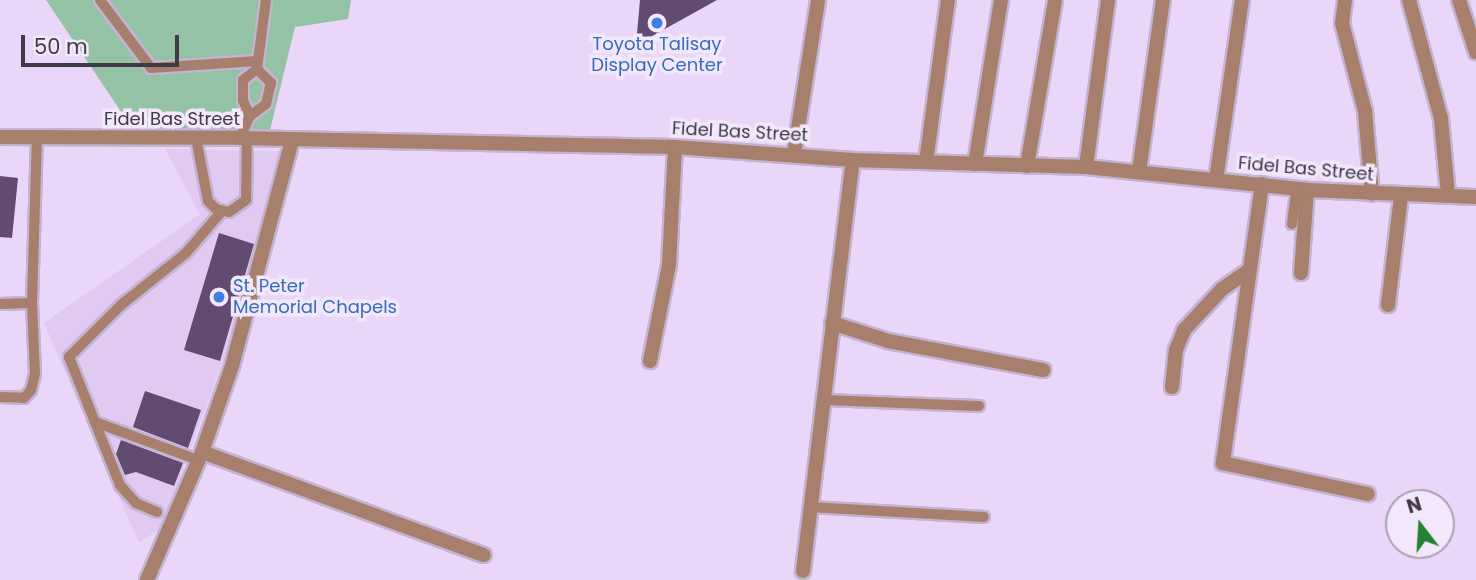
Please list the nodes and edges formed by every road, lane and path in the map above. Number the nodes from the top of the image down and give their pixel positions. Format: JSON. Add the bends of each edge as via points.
{"nodes":[{"id":1,"x":100,"y":0,"type":"edge"},
{"id":2,"x":266,"y":0,"type":"edge"},
{"id":3,"x":818,"y":0,"type":"edge"},
{"id":4,"x":948,"y":0,"type":"edge"},
{"id":5,"x":1001,"y":0,"type":"edge"},
{"id":6,"x":1055,"y":0,"type":"edge"},
{"id":7,"x":1108,"y":0,"type":"edge"},
{"id":8,"x":1163,"y":0,"type":"edge"},
{"id":9,"x":1242,"y":0,"type":"edge"},
{"id":10,"x":1345,"y":0,"type":"edge"},
{"id":11,"x":1409,"y":0,"type":"edge"},
{"id":12,"x":1460,"y":0,"type":"edge"},
{"id":13,"x":1476,"y":52,"type":"edge"},
{"id":14,"x":257,"y":65,"type":"junction"},
{"id":15,"x":250,"y":116,"type":"junction"},
{"id":16,"x":0,"y":137,"type":"edge"},
{"id":17,"x":37,"y":138,"type":"junction"},
{"id":18,"x":196,"y":138,"type":"junction"},
{"id":19,"x":244,"y":138,"type":"junction"},
{"id":20,"x":292,"y":140,"type":"junction"},
{"id":21,"x":675,"y":147,"type":"junction"},
{"id":22,"x":794,"y":154,"type":"junction"},
{"id":23,"x":853,"y":160,"type":"junction"},
{"id":24,"x":926,"y":162,"type":"junction"},
{"id":25,"x":975,"y":164,"type":"junction"},
{"id":26,"x":1027,"y":166,"type":"junction"},
{"id":27,"x":1086,"y":167,"type":"junction"},
{"id":28,"x":1139,"y":172,"type":"junction"},
{"id":29,"x":1216,"y":180,"type":"junction"},
{"id":30,"x":1262,"y":184,"type":"junction"},
{"id":31,"x":1301,"y":189,"type":"junction"},
{"id":32,"x":1372,"y":194,"type":"junction"},
{"id":33,"x":1448,"y":195,"type":"junction"},
{"id":34,"x":1401,"y":196,"type":"junction"},
{"id":35,"x":1476,"y":197,"type":"edge"},
{"id":36,"x":222,"y":211,"type":"junction"},
{"id":37,"x":1292,"y":224,"type":"dead end"},
{"id":38,"x":1248,"y":271,"type":"junction"},
{"id":39,"x":1301,"y":273,"type":"dead end"},
{"id":40,"x":32,"y":303,"type":"junction"},
{"id":41,"x":0,"y":304,"type":"edge"},
{"id":42,"x":1388,"y":304,"type":"dead end"},
{"id":43,"x":832,"y":323,"type":"junction"},
{"id":44,"x":650,"y":361,"type":"dead end"},
{"id":45,"x":1043,"y":370,"type":"dead end"},
{"id":46,"x":1172,"y":387,"type":"dead end"},
{"id":47,"x":0,"y":397,"type":"edge"},
{"id":48,"x":824,"y":400,"type":"junction"},
{"id":49,"x":979,"y":406,"type":"dead end"},
{"id":50,"x":94,"y":422,"type":"junction"},
{"id":51,"x":200,"y":456,"type":"junction"},
{"id":52,"x":1368,"y":494,"type":"dead end"},
{"id":53,"x":811,"y":507,"type":"junction"},
{"id":54,"x":157,"y":512,"type":"dead end"},
{"id":55,"x":984,"y":517,"type":"dead end"},
{"id":56,"x":484,"y":555,"type":"dead end"},
{"id":57,"x":803,"y":571,"type":"dead end"},
{"id":58,"x":147,"y":580,"type":"edge"}],
"edges":[{"from":1,"to":14,"type":"lane","via":[[151,68]]},
{"from":2,"to":14,"type":"lane"},
{"from":3,"to":22,"type":"street"},
{"from":4,"to":24,"type":"street"},
{"from":5,"to":25,"type":"street"},
{"from":6,"to":26,"type":"street"},
{"from":7,"to":27,"type":"street"},
{"from":8,"to":28,"type":"street"},
{"from":9,"to":29,"type":"street"},
{"from":10,"to":32,"type":"street","via":[[1342,23],[1365,111]]},
{"from":11,"to":33,"type":"street","via":[[1441,119]]},
{"from":12,"to":13,"type":"street"},
{"from":14,"to":15,"type":"lane","via":[[243,80],[243,100]]},
{"from":14,"to":15,"type":"lane","via":[[271,83],[266,104]]},
{"from":15,"to":19,"type":"lane"},
{"from":16,"to":17,"type":"street","name":"Fidel Bas Street"},
{"from":17,"to":18,"type":"street","name":"Fidel Bas Street"},
{"from":17,"to":40,"type":"lane"},
{"from":18,"to":19,"type":"street","name":"Fidel Bas Street"},
{"from":18,"to":36,"type":"lane","via":[[206,196]]},
{"from":19,"to":20,"type":"street","name":"Fidel Bas Street"},
{"from":19,"to":36,"type":"lane","via":[[246,200],[236,210]]},
{"from":20,"to":21,"type":"street","name":"Fidel Bas Street"},
{"from":20,"to":51,"type":"street","via":[[232,366]]},
{"from":21,"to":22,"type":"street","name":"Fidel Bas Street"},
{"from":21,"to":44,"type":"street","via":[[669,265]]},
{"from":22,"to":23,"type":"street","name":"Fidel Bas Street"},
{"from":23,"to":24,"type":"street","name":"Fidel Bas Street"},
{"from":23,"to":43,"type":"street"},
{"from":24,"to":25,"type":"street","name":"Fidel Bas Street"},
{"from":25,"to":26,"type":"street","name":"Fidel Bas Street"},
{"from":26,"to":27,"type":"street","name":"Fidel Bas Street"},
{"from":27,"to":28,"type":"street","name":"Fidel Bas Street"},
{"from":28,"to":29,"type":"street","name":"Fidel Bas Street"},
{"from":29,"to":30,"type":"street","name":"Fidel Bas Street"},
{"from":30,"to":31,"type":"street","name":"Fidel Bas Street"},
{"from":30,"to":38,"type":"street"},
{"from":31,"to":32,"type":"street","name":"Fidel Bas Street"},
{"from":31,"to":37,"type":"lane"},
{"from":31,"to":39,"type":"street"},
{"from":32,"to":34,"type":"street","name":"Fidel Bas Street"},
{"from":33,"to":34,"type":"street","name":"Fidel Bas Street"},
{"from":33,"to":35,"type":"street","name":"Fidel Bas Street"},
{"from":34,"to":42,"type":"street"},
{"from":36,"to":50,"type":"lane","via":[[186,253],[121,305],[69,357]]},
{"from":38,"to":46,"type":"street","via":[[1222,289],[1184,330],[1176,349]]},
{"from":38,"to":52,"type":"street","via":[[1223,463]]},
{"from":40,"to":41,"type":"lane"},
{"from":40,"to":47,"type":"lane","via":[[35,374],[31,390],[24,398]]},
{"from":43,"to":45,"type":"street","via":[[888,341]]},
{"from":43,"to":48,"type":"street"},
{"from":48,"to":49,"type":"lane"},
{"from":48,"to":53,"type":"street"},
{"from":50,"to":51,"type":"lane"},
{"from":50,"to":54,"type":"lane","via":[[120,485],[136,503]]},
{"from":51,"to":56,"type":"street"},
{"from":51,"to":58,"type":"street"},
{"from":53,"to":55,"type":"lane"},
{"from":53,"to":57,"type":"street"}]}
